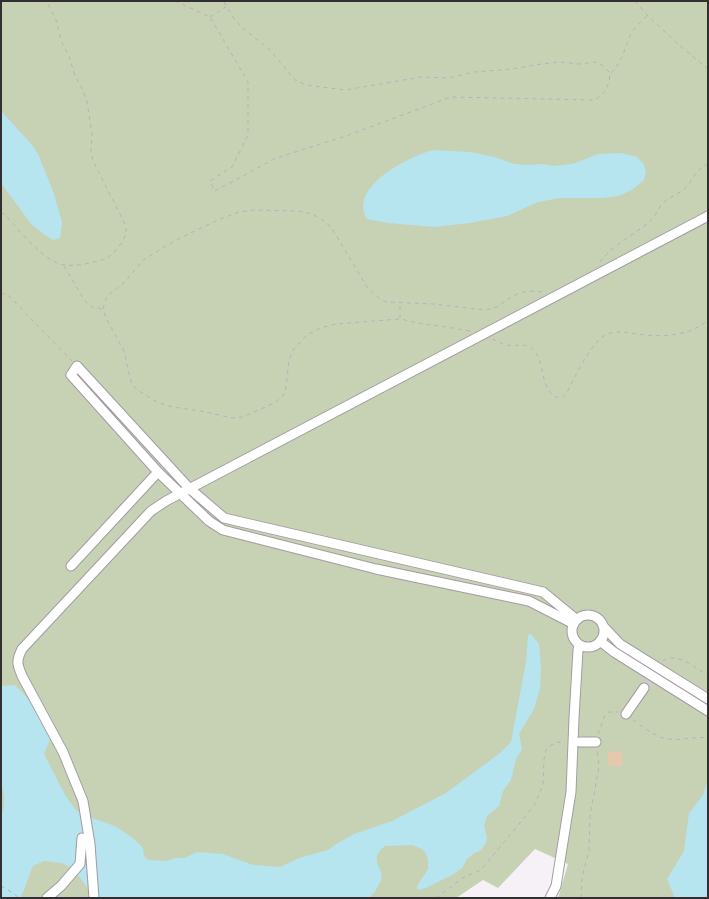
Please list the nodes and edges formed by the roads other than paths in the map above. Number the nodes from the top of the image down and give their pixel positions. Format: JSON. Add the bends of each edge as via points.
{"nodes":[{"id":1,"x":708,"y":216,"type":"edge"},
{"id":2,"x":158,"y":472,"type":"junction"},
{"id":3,"x":189,"y":488,"type":"junction"},
{"id":4,"x":180,"y":493,"type":"junction"},
{"id":5,"x":71,"y":566,"type":"dead end"},
{"id":6,"x":576,"y":622,"type":"junction"},
{"id":7,"x":603,"y":626,"type":"junction"},
{"id":8,"x":600,"y":641,"type":"junction"},
{"id":9,"x":579,"y":645,"type":"junction"},
{"id":10,"x":644,"y":688,"type":"tunnel mouth"},
{"id":11,"x":708,"y":699,"type":"edge"},
{"id":12,"x":708,"y":710,"type":"edge"},
{"id":13,"x":626,"y":714,"type":"road end"},
{"id":14,"x":580,"y":742,"type":"dead end"},
{"id":15,"x":596,"y":742,"type":"road end"},
{"id":16,"x":82,"y":838,"type":"dead end"},
{"id":17,"x":47,"y":898,"type":"edge"},
{"id":18,"x":94,"y":898,"type":"edge"},
{"id":19,"x":550,"y":898,"type":"edge"}],
"edges":[{"from":1,"to":3,"type":"street"},
{"from":2,"to":3,"type":"street","via":[[71,374],[77,366]]},
{"from":2,"to":4,"type":"street"},
{"from":2,"to":5,"type":"street"},
{"from":3,"to":4,"type":"street"},
{"from":3,"to":6,"type":"street","via":[[224,518],[542,592]]},
{"from":4,"to":6,"type":"street","via":[[223,530],[376,569],[529,601]]},
{"from":4,"to":18,"type":"street","via":[[151,511],[18,656],[17,664],[22,676],[63,752],[83,801]]},
{"from":6,"to":7,"type":"street","via":[[582,617],[592,616]]},
{"from":6,"to":9,"type":"street","via":[[572,633]]},
{"from":7,"to":8,"type":"street"},
{"from":7,"to":11,"type":"street","via":[[620,644]]},
{"from":8,"to":9,"type":"street","via":[[593,646]]},
{"from":8,"to":12,"type":"street"},
{"from":9,"to":19,"type":"street","via":[[571,792],[556,886]]},
{"from":10,"to":13,"type":"street"},
{"from":14,"to":15,"type":"street"},
{"from":16,"to":17,"type":"street","via":[[80,864]]}]}
